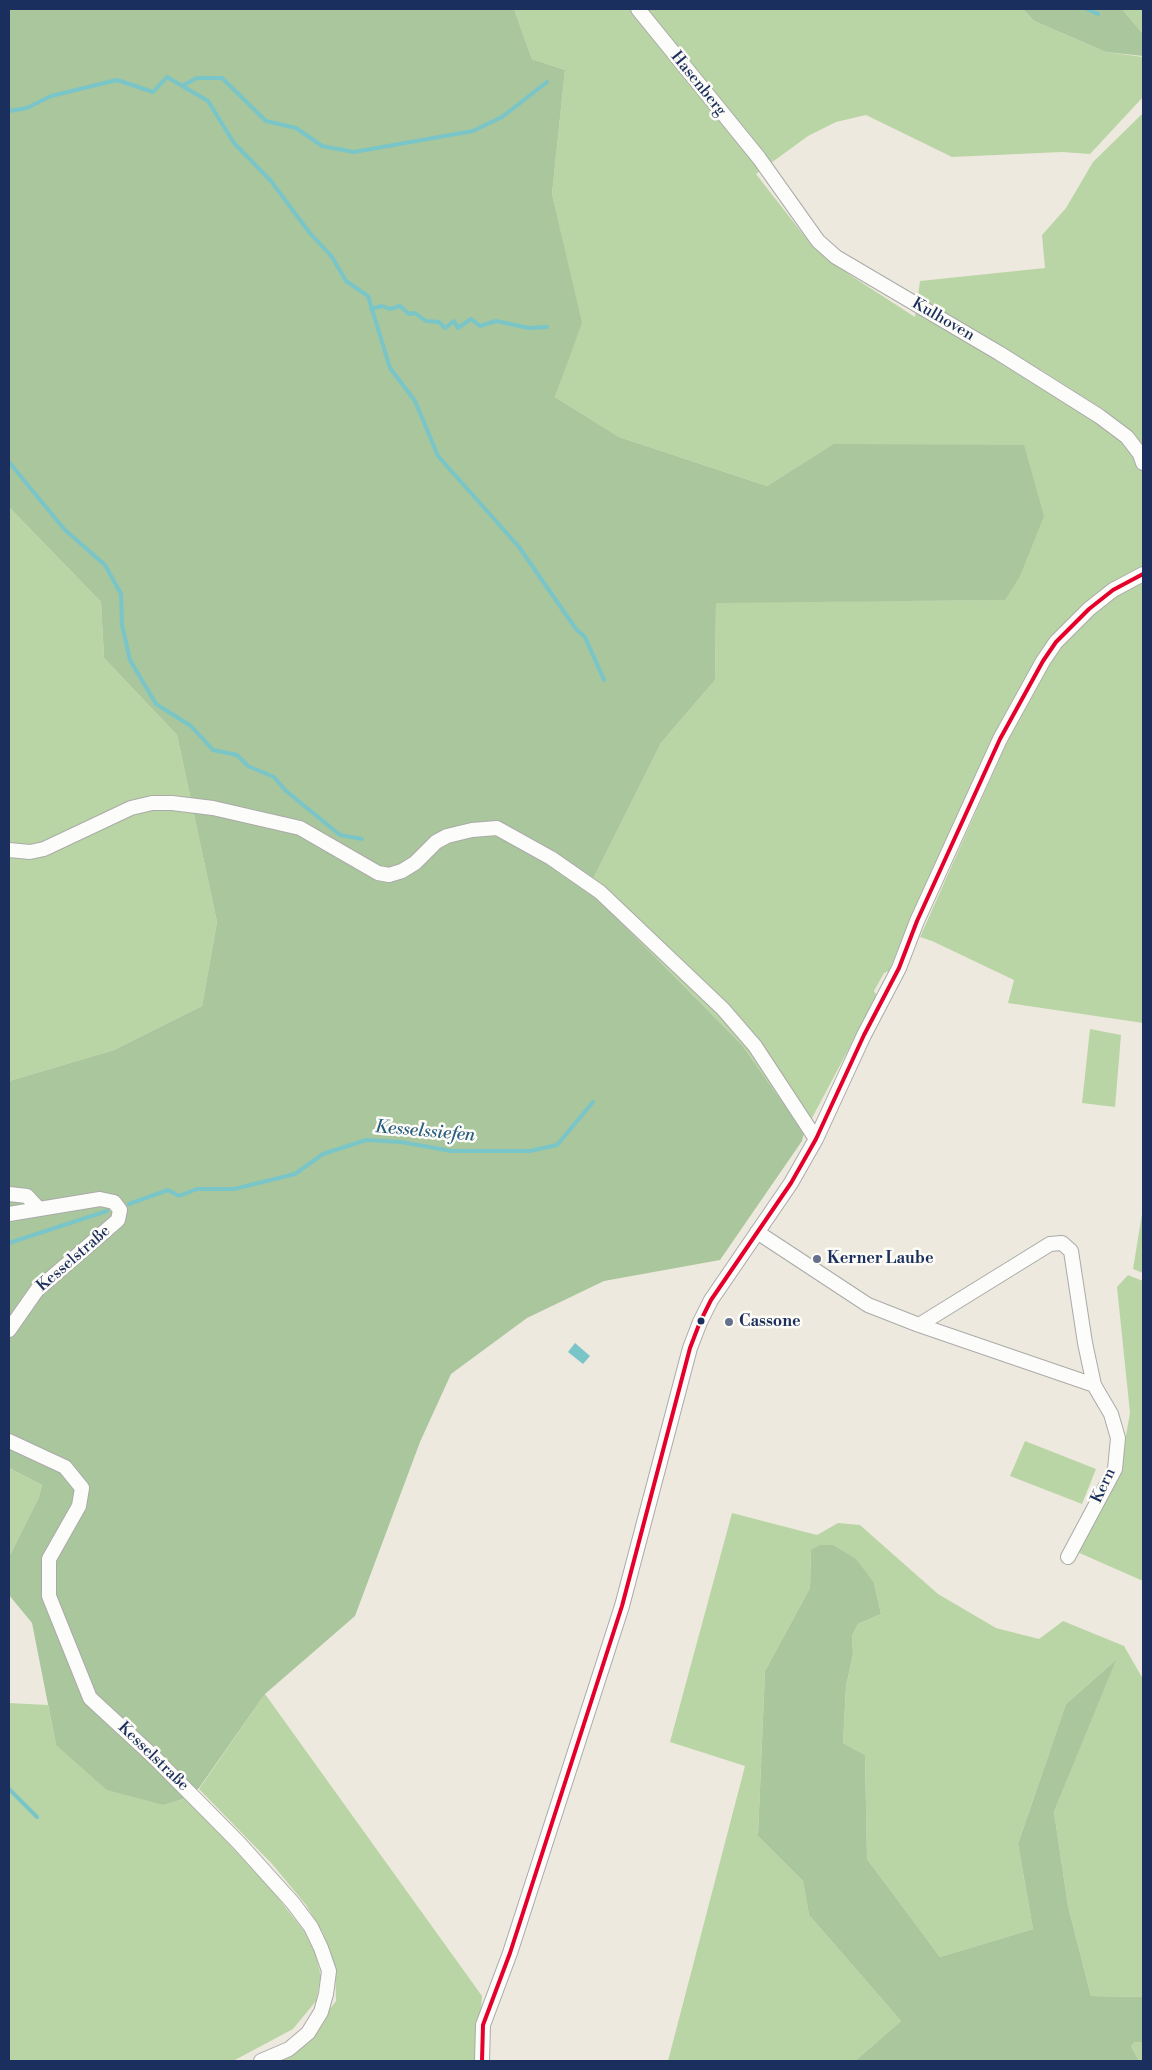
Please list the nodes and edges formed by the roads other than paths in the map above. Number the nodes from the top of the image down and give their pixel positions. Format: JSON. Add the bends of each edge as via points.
{"nodes":[{"id":1,"x":638,"y":9,"type":"edge"},
{"id":2,"x":759,"y":158,"type":"joint"},
{"id":3,"x":1143,"y":463,"type":"edge"},
{"id":4,"x":1143,"y":574,"type":"edge"},
{"id":5,"x":9,"y":850,"type":"edge"},
{"id":6,"x":816,"y":1139,"type":"junction"},
{"id":7,"x":9,"y":1194,"type":"edge"},
{"id":8,"x":39,"y":1209,"type":"junction"},
{"id":9,"x":9,"y":1214,"type":"edge"},
{"id":10,"x":757,"y":1232,"type":"junction"},
{"id":11,"x":919,"y":1326,"type":"junction"},
{"id":12,"x":9,"y":1330,"type":"edge"},
{"id":13,"x":1094,"y":1385,"type":"junction"},
{"id":14,"x":9,"y":1441,"type":"edge"},
{"id":15,"x":1068,"y":1557,"type":"dead end"},
{"id":16,"x":261,"y":2061,"type":"edge"},
{"id":17,"x":482,"y":2061,"type":"edge"}],
"edges":[{"from":1,"to":2,"type":"street","name":"Hasenberg"},
{"from":2,"to":3,"type":"street","name":"Kulhoven","via":[[818,241],[836,257],[1099,416],[1127,437]]},
{"from":4,"to":6,"type":"street","via":[[1113,590],[1056,642],[1022,696],[899,968],[864,1034]]},
{"from":5,"to":6,"type":"street","via":[[30,852],[44,849],[131,808],[172,803],[213,808],[300,828],[378,873],[389,875],[402,872],[447,836],[497,828],[551,858],[600,892],[723,1009],[755,1046]]},
{"from":6,"to":10,"type":"street"},
{"from":7,"to":8,"type":"street","via":[[27,1196]]},
{"from":8,"to":9,"type":"street","name":"Kesselstraße"},
{"from":8,"to":12,"type":"street","name":"Kesselstraße","via":[[100,1199],[114,1202],[120,1215],[109,1229],[36,1290]]},
{"from":10,"to":11,"type":"street","via":[[868,1305]]},
{"from":10,"to":17,"type":"street","via":[[711,1300],[690,1348],[622,1606],[484,2026]]},
{"from":11,"to":13,"type":"street"},
{"from":11,"to":13,"type":"street","name":"Kern","via":[[1050,1244],[1062,1243],[1071,1251]]},
{"from":13,"to":15,"type":"street","name":"Kern","via":[[1111,1414],[1118,1438],[1115,1469]]},
{"from":14,"to":16,"type":"street","name":"Kesselstraße","via":[[66,1467],[82,1488],[79,1506],[49,1559],[49,1596],[90,1698],[154,1757],[251,1856],[293,1903],[311,1927],[321,1948],[329,1971],[321,2012],[308,2033],[296,2044]]}]}
